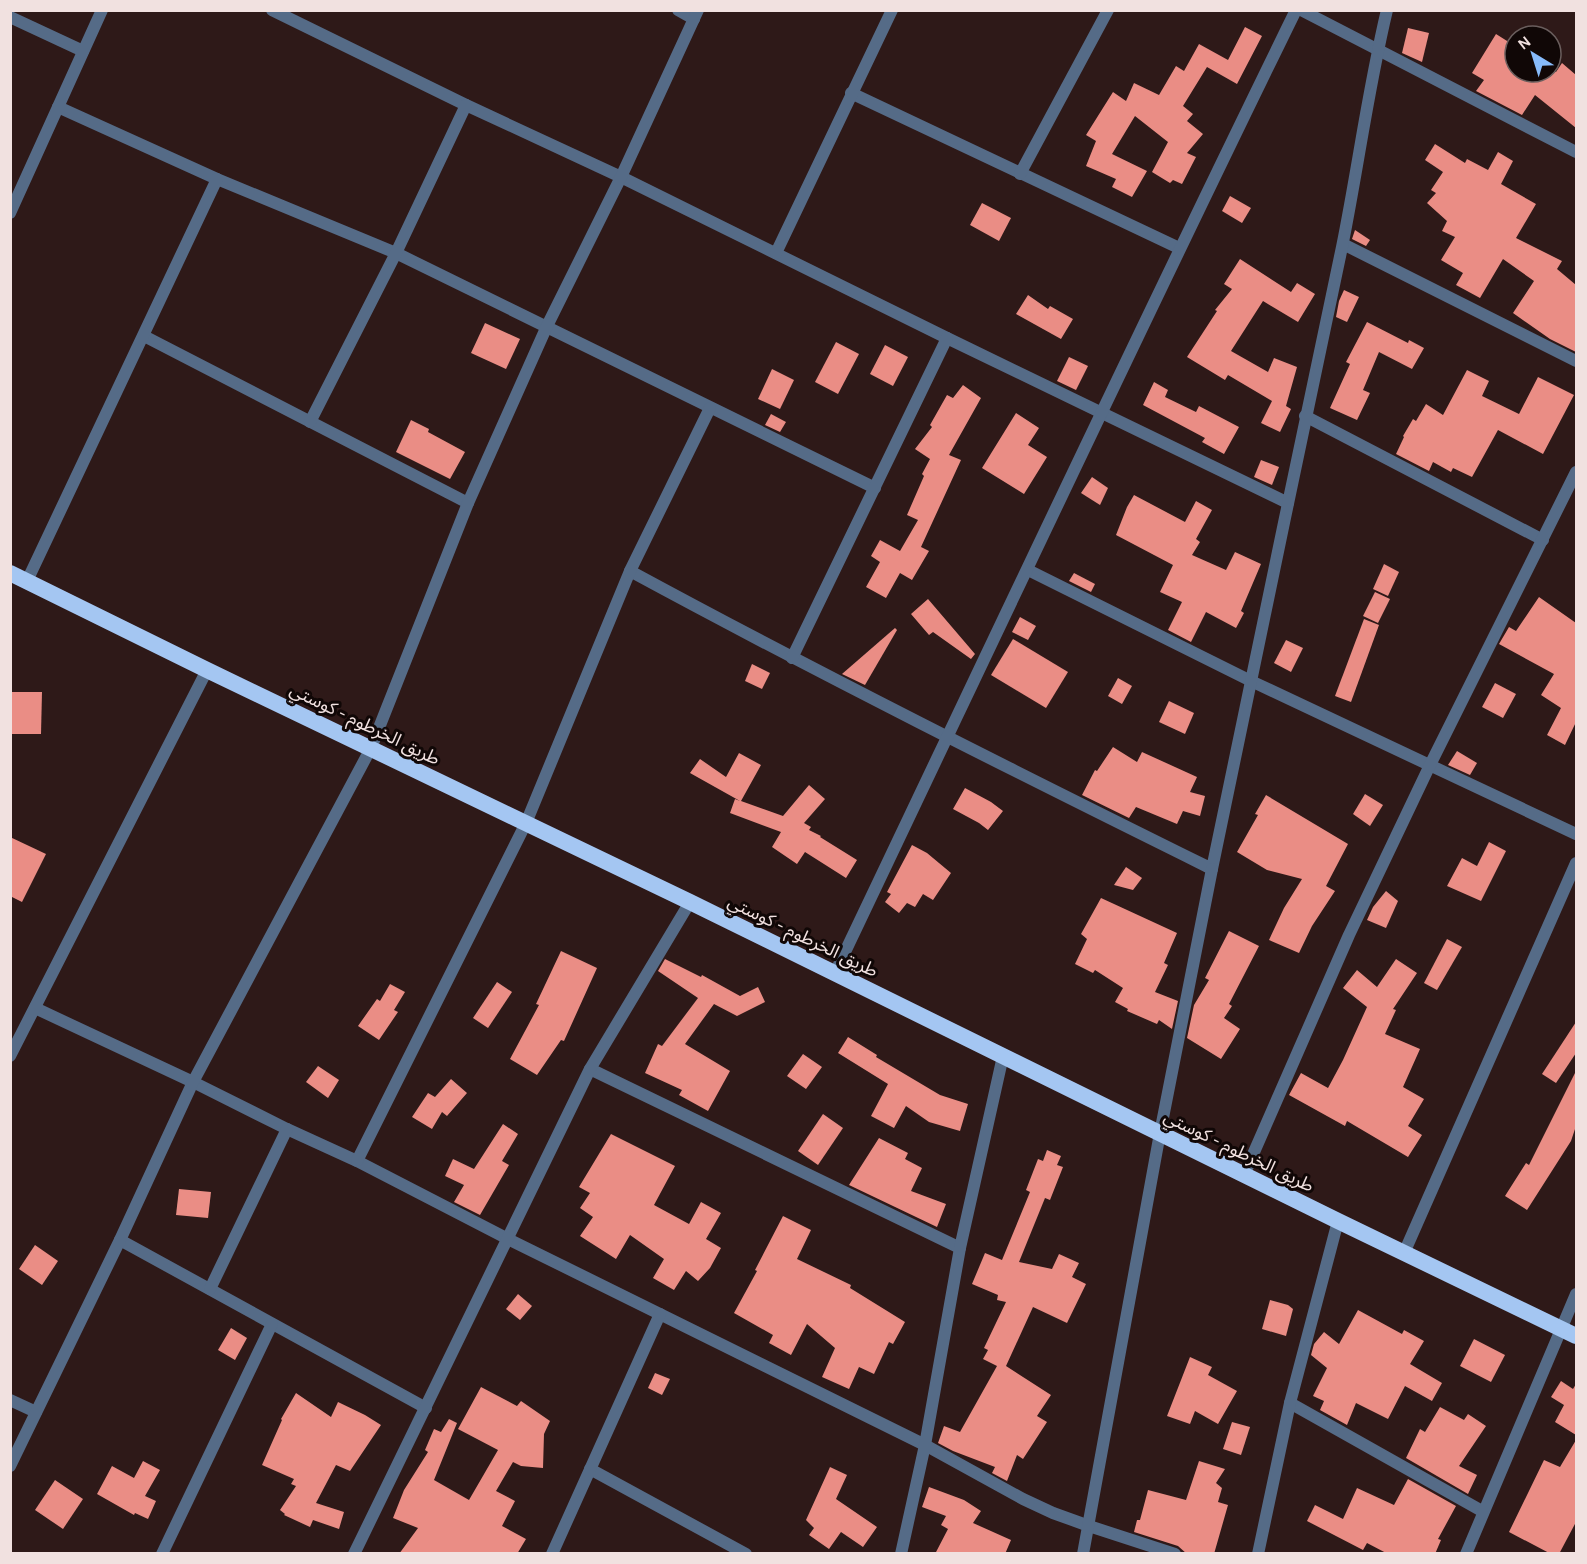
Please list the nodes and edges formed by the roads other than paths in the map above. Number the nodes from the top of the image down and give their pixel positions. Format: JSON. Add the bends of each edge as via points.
{"nodes":[{"id":1,"x":102,"y":10,"type":"edge"},
{"id":2,"x":272,"y":10,"type":"edge"},
{"id":3,"x":678,"y":10,"type":"edge"},
{"id":4,"x":892,"y":10,"type":"edge"},
{"id":5,"x":1108,"y":10,"type":"edge"},
{"id":6,"x":1296,"y":10,"type":"edge"},
{"id":7,"x":1301,"y":10,"type":"edge"},
{"id":8,"x":1387,"y":10,"type":"edge"},
{"id":9,"x":696,"y":15,"type":"edge"},
{"id":10,"x":295,"y":16,"type":"edge"},
{"id":11,"x":10,"y":17,"type":"edge"},
{"id":12,"x":83,"y":51,"type":"junction"},
{"id":13,"x":1377,"y":51,"type":"junction"},
{"id":14,"x":851,"y":93,"type":"junction"},
{"id":15,"x":466,"y":105,"type":"junction"},
{"id":16,"x":58,"y":107,"type":"junction"},
{"id":17,"x":1576,"y":152,"type":"edge"},
{"id":18,"x":1020,"y":174,"type":"junction"},
{"id":19,"x":621,"y":177,"type":"junction"},
{"id":20,"x":217,"y":179,"type":"junction"},
{"id":21,"x":10,"y":213,"type":"edge"},
{"id":22,"x":1342,"y":244,"type":"junction"},
{"id":23,"x":1179,"y":248,"type":"junction"},
{"id":24,"x":396,"y":253,"type":"junction"},
{"id":25,"x":776,"y":253,"type":"junction"},
{"id":26,"x":547,"y":326,"type":"junction"},
{"id":27,"x":144,"y":336,"type":"junction"},
{"id":28,"x":947,"y":338,"type":"junction"},
{"id":29,"x":1576,"y":361,"type":"edge"},
{"id":30,"x":710,"y":408,"type":"junction"},
{"id":31,"x":1103,"y":412,"type":"junction"},
{"id":32,"x":1305,"y":416,"type":"junction"},
{"id":33,"x":310,"y":422,"type":"junction"},
{"id":34,"x":1576,"y":472,"type":"edge"},
{"id":35,"x":875,"y":488,"type":"junction"},
{"id":36,"x":1288,"y":502,"type":"junction"},
{"id":37,"x":468,"y":503,"type":"junction"},
{"id":38,"x":1543,"y":540,"type":"junction"},
{"id":39,"x":1028,"y":570,"type":"junction"},
{"id":40,"x":630,"y":571,"type":"junction"},
{"id":41,"x":10,"y":573,"type":"edge"},
{"id":42,"x":27,"y":581,"type":"junction"},
{"id":43,"x":792,"y":658,"type":"junction"},
{"id":44,"x":207,"y":670,"type":"junction"},
{"id":45,"x":1251,"y":681,"type":"junction"},
{"id":46,"x":947,"y":738,"type":"junction"},
{"id":47,"x":371,"y":748,"type":"junction"},
{"id":48,"x":1430,"y":765,"type":"junction"},
{"id":49,"x":526,"y":823,"type":"junction"},
{"id":50,"x":1576,"y":834,"type":"edge"},
{"id":51,"x":1576,"y":863,"type":"edge"},
{"id":52,"x":1212,"y":869,"type":"junction"},
{"id":53,"x":690,"y":902,"type":"junction"},
{"id":54,"x":835,"y":973,"type":"junction"},
{"id":55,"x":35,"y":1008,"type":"junction"},
{"id":56,"x":10,"y":1056,"type":"edge"},
{"id":57,"x":1003,"y":1056,"type":"junction"},
{"id":58,"x":590,"y":1069,"type":"junction"},
{"id":59,"x":193,"y":1082,"type":"junction"},
{"id":60,"x":287,"y":1130,"type":"junction"},
{"id":61,"x":1160,"y":1133,"type":"junction"},
{"id":62,"x":357,"y":1161,"type":"junction"},
{"id":63,"x":1244,"y":1175,"type":"junction"},
{"id":64,"x":1338,"y":1221,"type":"junction"},
{"id":65,"x":508,"y":1239,"type":"junction"},
{"id":66,"x":120,"y":1240,"type":"junction"},
{"id":67,"x":960,"y":1248,"type":"junction"},
{"id":68,"x":1404,"y":1253,"type":"junction"},
{"id":69,"x":210,"y":1289,"type":"junction"},
{"id":70,"x":1576,"y":1294,"type":"edge"},
{"id":71,"x":660,"y":1314,"type":"junction"},
{"id":72,"x":272,"y":1324,"type":"junction"},
{"id":73,"x":1569,"y":1332,"type":"edge"},
{"id":74,"x":10,"y":1400,"type":"edge"},
{"id":75,"x":1290,"y":1403,"type":"junction"},
{"id":76,"x":426,"y":1408,"type":"junction"},
{"id":77,"x":36,"y":1412,"type":"junction"},
{"id":78,"x":925,"y":1445,"type":"junction"},
{"id":79,"x":10,"y":1466,"type":"edge"},
{"id":80,"x":590,"y":1469,"type":"junction"},
{"id":81,"x":1482,"y":1511,"type":"junction"},
{"id":82,"x":1089,"y":1526,"type":"junction"},
{"id":83,"x":162,"y":1554,"type":"edge"},
{"id":84,"x":354,"y":1554,"type":"edge"},
{"id":85,"x":552,"y":1554,"type":"edge"},
{"id":86,"x":746,"y":1554,"type":"edge"},
{"id":87,"x":901,"y":1554,"type":"edge"},
{"id":88,"x":1083,"y":1554,"type":"edge"},
{"id":89,"x":1175,"y":1554,"type":"edge"},
{"id":90,"x":1258,"y":1554,"type":"edge"},
{"id":91,"x":1466,"y":1554,"type":"edge"}],
"edges":[{"from":1,"to":12,"type":"street"},
{"from":2,"to":10,"type":"street"},
{"from":3,"to":9,"type":"street"},
{"from":4,"to":14,"type":"street"},
{"from":5,"to":18,"type":"street"},
{"from":6,"to":23,"type":"street"},
{"from":7,"to":13,"type":"street"},
{"from":8,"to":13,"type":"street"},
{"from":9,"to":19,"type":"street"},
{"from":10,"to":15,"type":"street"},
{"from":11,"to":12,"type":"street"},
{"from":12,"to":16,"type":"street"},
{"from":13,"to":17,"type":"street"},
{"from":13,"to":22,"type":"street"},
{"from":14,"to":18,"type":"street"},
{"from":14,"to":25,"type":"street"},
{"from":15,"to":19,"type":"street"},
{"from":15,"to":24,"type":"street"},
{"from":16,"to":20,"type":"street"},
{"from":16,"to":21,"type":"street"},
{"from":18,"to":23,"type":"street"},
{"from":19,"to":25,"type":"street"},
{"from":19,"to":26,"type":"street"},
{"from":20,"to":24,"type":"street"},
{"from":20,"to":27,"type":"street"},
{"from":22,"to":29,"type":"street"},
{"from":22,"to":32,"type":"street"},
{"from":23,"to":31,"type":"street"},
{"from":24,"to":26,"type":"street"},
{"from":24,"to":33,"type":"street"},
{"from":25,"to":28,"type":"street"},
{"from":26,"to":30,"type":"street"},
{"from":26,"to":37,"type":"street"},
{"from":27,"to":33,"type":"street"},
{"from":27,"to":42,"type":"street"},
{"from":28,"to":31,"type":"street"},
{"from":28,"to":35,"type":"street"},
{"from":30,"to":35,"type":"street"},
{"from":30,"to":40,"type":"street"},
{"from":31,"to":36,"type":"street"},
{"from":31,"to":39,"type":"street"},
{"from":32,"to":36,"type":"street"},
{"from":32,"to":38,"type":"street"},
{"from":33,"to":37,"type":"street"},
{"from":34,"to":38,"type":"street"},
{"from":35,"to":43,"type":"street"},
{"from":36,"to":45,"type":"street"},
{"from":37,"to":47,"type":"street"},
{"from":38,"to":48,"type":"street"},
{"from":39,"to":45,"type":"street"},
{"from":39,"to":46,"type":"street"},
{"from":40,"to":43,"type":"street"},
{"from":40,"to":49,"type":"street"},
{"from":41,"to":42,"type":"highway","name":"طريق الخرطوم - كوستي"},
{"from":42,"to":44,"type":"highway","name":"طريق الخرطوم - كوستي"},
{"from":43,"to":46,"type":"street"},
{"from":44,"to":47,"type":"highway","name":"طريق الخرطوم - كوستي"},
{"from":44,"to":55,"type":"street"},
{"from":45,"to":48,"type":"street"},
{"from":45,"to":52,"type":"street"},
{"from":46,"to":52,"type":"street"},
{"from":46,"to":54,"type":"street"},
{"from":47,"to":49,"type":"highway","name":"طريق الخرطوم - كوستي"},
{"from":47,"to":59,"type":"street"},
{"from":48,"to":50,"type":"street"},
{"from":48,"to":63,"type":"street","via":[[1349,935]]},
{"from":49,"to":53,"type":"highway","name":"طريق الخرطوم - كوستي"},
{"from":49,"to":62,"type":"street"},
{"from":51,"to":68,"type":"street"},
{"from":52,"to":61,"type":"street"},
{"from":53,"to":54,"type":"highway","name":"طريق الخرطوم - كوستي"},
{"from":53,"to":58,"type":"street"},
{"from":54,"to":57,"type":"highway","name":"طريق الخرطوم - كوستي"},
{"from":55,"to":56,"type":"street"},
{"from":55,"to":59,"type":"street"},
{"from":57,"to":61,"type":"highway","name":"طريق الخرطوم - كوستي"},
{"from":57,"to":67,"type":"street"},
{"from":58,"to":65,"type":"street"},
{"from":58,"to":67,"type":"street"},
{"from":59,"to":60,"type":"street"},
{"from":59,"to":66,"type":"street"},
{"from":60,"to":62,"type":"street"},
{"from":60,"to":69,"type":"street"},
{"from":61,"to":63,"type":"highway","name":"طريق الخرطوم - كوستي"},
{"from":61,"to":82,"type":"street"},
{"from":62,"to":65,"type":"street"},
{"from":63,"to":64,"type":"highway","name":"طريق الخرطوم - كوستي"},
{"from":64,"to":68,"type":"highway","name":"طريق الخرطوم - كوستي"},
{"from":64,"to":75,"type":"street"},
{"from":65,"to":71,"type":"street"},
{"from":65,"to":76,"type":"street"},
{"from":66,"to":69,"type":"street"},
{"from":66,"to":77,"type":"street"},
{"from":67,"to":78,"type":"street"},
{"from":68,"to":73,"type":"highway","name":"طريق الخرطوم - كوستي"},
{"from":69,"to":72,"type":"street"},
{"from":70,"to":73,"type":"street"},
{"from":71,"to":78,"type":"street"},
{"from":71,"to":80,"type":"street"},
{"from":72,"to":76,"type":"street"},
{"from":72,"to":83,"type":"street"},
{"from":73,"to":81,"type":"street"},
{"from":74,"to":77,"type":"street"},
{"from":75,"to":81,"type":"street"},
{"from":75,"to":90,"type":"street"},
{"from":76,"to":84,"type":"street"},
{"from":77,"to":79,"type":"street"},
{"from":78,"to":82,"type":"street","via":[[1023,1499]]},
{"from":78,"to":87,"type":"street"},
{"from":80,"to":85,"type":"street"},
{"from":80,"to":86,"type":"street"},
{"from":81,"to":91,"type":"street"},
{"from":82,"to":88,"type":"street"},
{"from":82,"to":89,"type":"street"}]}
